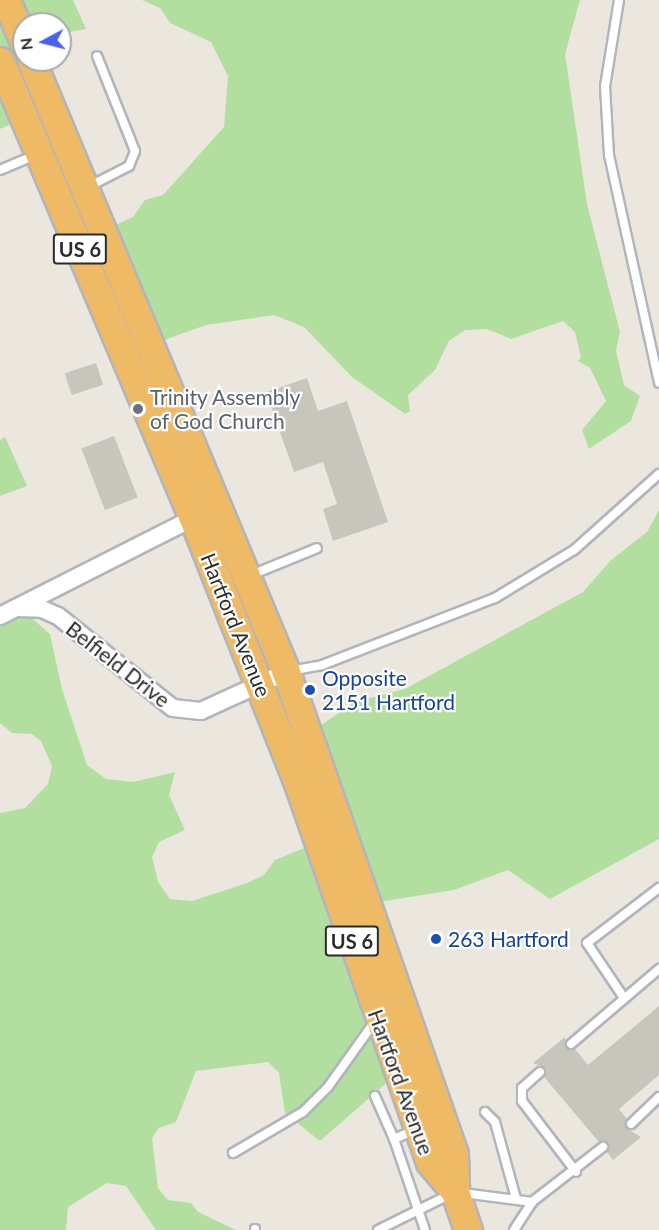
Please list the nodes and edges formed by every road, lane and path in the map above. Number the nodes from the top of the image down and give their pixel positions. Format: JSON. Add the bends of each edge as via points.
{"nodes":[{"id":1,"x":6,"y":0,"type":"edge"},
{"id":2,"x":619,"y":0,"type":"edge"},
{"id":3,"x":12,"y":14,"type":"edge"},
{"id":4,"x":97,"y":56,"type":"dead end"},
{"id":5,"x":0,"y":61,"type":"edge"},
{"id":6,"x":36,"y":72,"type":"edge"},
{"id":7,"x":39,"y":153,"type":"junction"},
{"id":8,"x":0,"y":170,"type":"edge"},
{"id":9,"x":85,"y":188,"type":"junction"},
{"id":10,"x":659,"y":383,"type":"edge"},
{"id":11,"x":659,"y":474,"type":"edge"},
{"id":12,"x":193,"y":518,"type":"junction"},
{"id":13,"x":317,"y":548,"type":"dead end"},
{"id":14,"x":247,"y":576,"type":"junction"},
{"id":15,"x":17,"y":608,"type":"junction"},
{"id":16,"x":0,"y":616,"type":"edge"},
{"id":17,"x":286,"y":672,"type":"junction"},
{"id":18,"x":259,"y":684,"type":"junction"},
{"id":19,"x":659,"y":888,"type":"edge"},
{"id":20,"x":659,"y":969,"type":"edge"},
{"id":21,"x":624,"y":998,"type":"junction"},
{"id":22,"x":378,"y":1018,"type":"junction"},
{"id":23,"x":571,"y":1044,"type":"dead end"},
{"id":24,"x":540,"y":1072,"type":"dead end"},
{"id":25,"x":375,"y":1096,"type":"dead end"},
{"id":26,"x":659,"y":1097,"type":"edge"},
{"id":27,"x":485,"y":1112,"type":"dead end"},
{"id":28,"x":631,"y":1124,"type":"dead end"},
{"id":29,"x":418,"y":1128,"type":"junction"},
{"id":30,"x":394,"y":1139,"type":"junction"},
{"id":31,"x":603,"y":1147,"type":"dead end"},
{"id":32,"x":233,"y":1152,"type":"dead end"},
{"id":33,"x":576,"y":1172,"type":"junction"},
{"id":34,"x":455,"y":1192,"type":"junction"},
{"id":35,"x":516,"y":1199,"type":"junction"},
{"id":36,"x":532,"y":1202,"type":"junction"},
{"id":37,"x":419,"y":1212,"type":"junction"},
{"id":38,"x":378,"y":1230,"type":"edge"},
{"id":39,"x":425,"y":1230,"type":"edge"},
{"id":40,"x":468,"y":1230,"type":"edge"},
{"id":41,"x":514,"y":1230,"type":"edge"}],
"edges":[{"from":1,"to":3,"type":"highway"},
{"from":2,"to":10,"type":"lane","via":[[605,86],[609,154]]},
{"from":4,"to":9,"type":"lane","via":[[135,151],[129,166]]},
{"from":5,"to":7,"type":"highway","name":"Hartford Avenue","number":"US 6"},
{"from":6,"to":9,"type":"highway","name":"Hartford Avenue","number":"US 6"},
{"from":7,"to":8,"type":"lane"},
{"from":7,"to":12,"type":"highway","name":"Hartford Avenue","number":"US 6"},
{"from":9,"to":14,"type":"highway","name":"Hartford Avenue","number":"US 6"},
{"from":11,"to":17,"type":"lane","via":[[573,550],[495,598],[322,665]]},
{"from":12,"to":15,"type":"street"},
{"from":12,"to":18,"type":"highway","name":"Hartford Avenue","number":"US 6"},
{"from":13,"to":14,"type":"lane"},
{"from":14,"to":17,"type":"highway","name":"Hartford Avenue","number":"US 6"},
{"from":15,"to":16,"type":"street"},
{"from":15,"to":18,"type":"street","name":"Belfield Drive","via":[[42,609],[58,616],[173,708],[201,711]]},
{"from":17,"to":18,"type":"street","name":"Belfield Drive"},
{"from":17,"to":34,"type":"highway","name":"Hartford Avenue","number":"US 6","via":[[454,1154]]},
{"from":18,"to":22,"type":"highway","name":"Hartford Avenue","number":"US 6","via":[[299,786]]},
{"from":19,"to":21,"type":"lane","via":[[587,943]]},
{"from":20,"to":21,"type":"lane"},
{"from":21,"to":23,"type":"lane"},
{"from":22,"to":29,"type":"highway","name":"Hartford Avenue","number":"US 6"},
{"from":22,"to":32,"type":"lane","via":[[328,1087],[303,1112]]},
{"from":24,"to":33,"type":"lane","via":[[522,1088],[522,1101]]},
{"from":25,"to":30,"type":"lane"},
{"from":26,"to":28,"type":"lane"},
{"from":27,"to":35,"type":"lane","via":[[495,1122]]},
{"from":29,"to":30,"type":"lane"},
{"from":29,"to":34,"type":"highway","name":"Hartford Avenue","number":"US 6","via":[[430,1162]]},
{"from":30,"to":37,"type":"lane"},
{"from":31,"to":33,"type":"lane"},
{"from":33,"to":36,"type":"lane"},
{"from":34,"to":35,"type":"lane"},
{"from":34,"to":37,"type":"lane"},
{"from":34,"to":40,"type":"highway","name":"Hartford Avenue","number":"US 6"},
{"from":35,"to":36,"type":"lane"},
{"from":36,"to":41,"type":"lane"},
{"from":37,"to":38,"type":"lane"},
{"from":37,"to":39,"type":"lane"}]}
